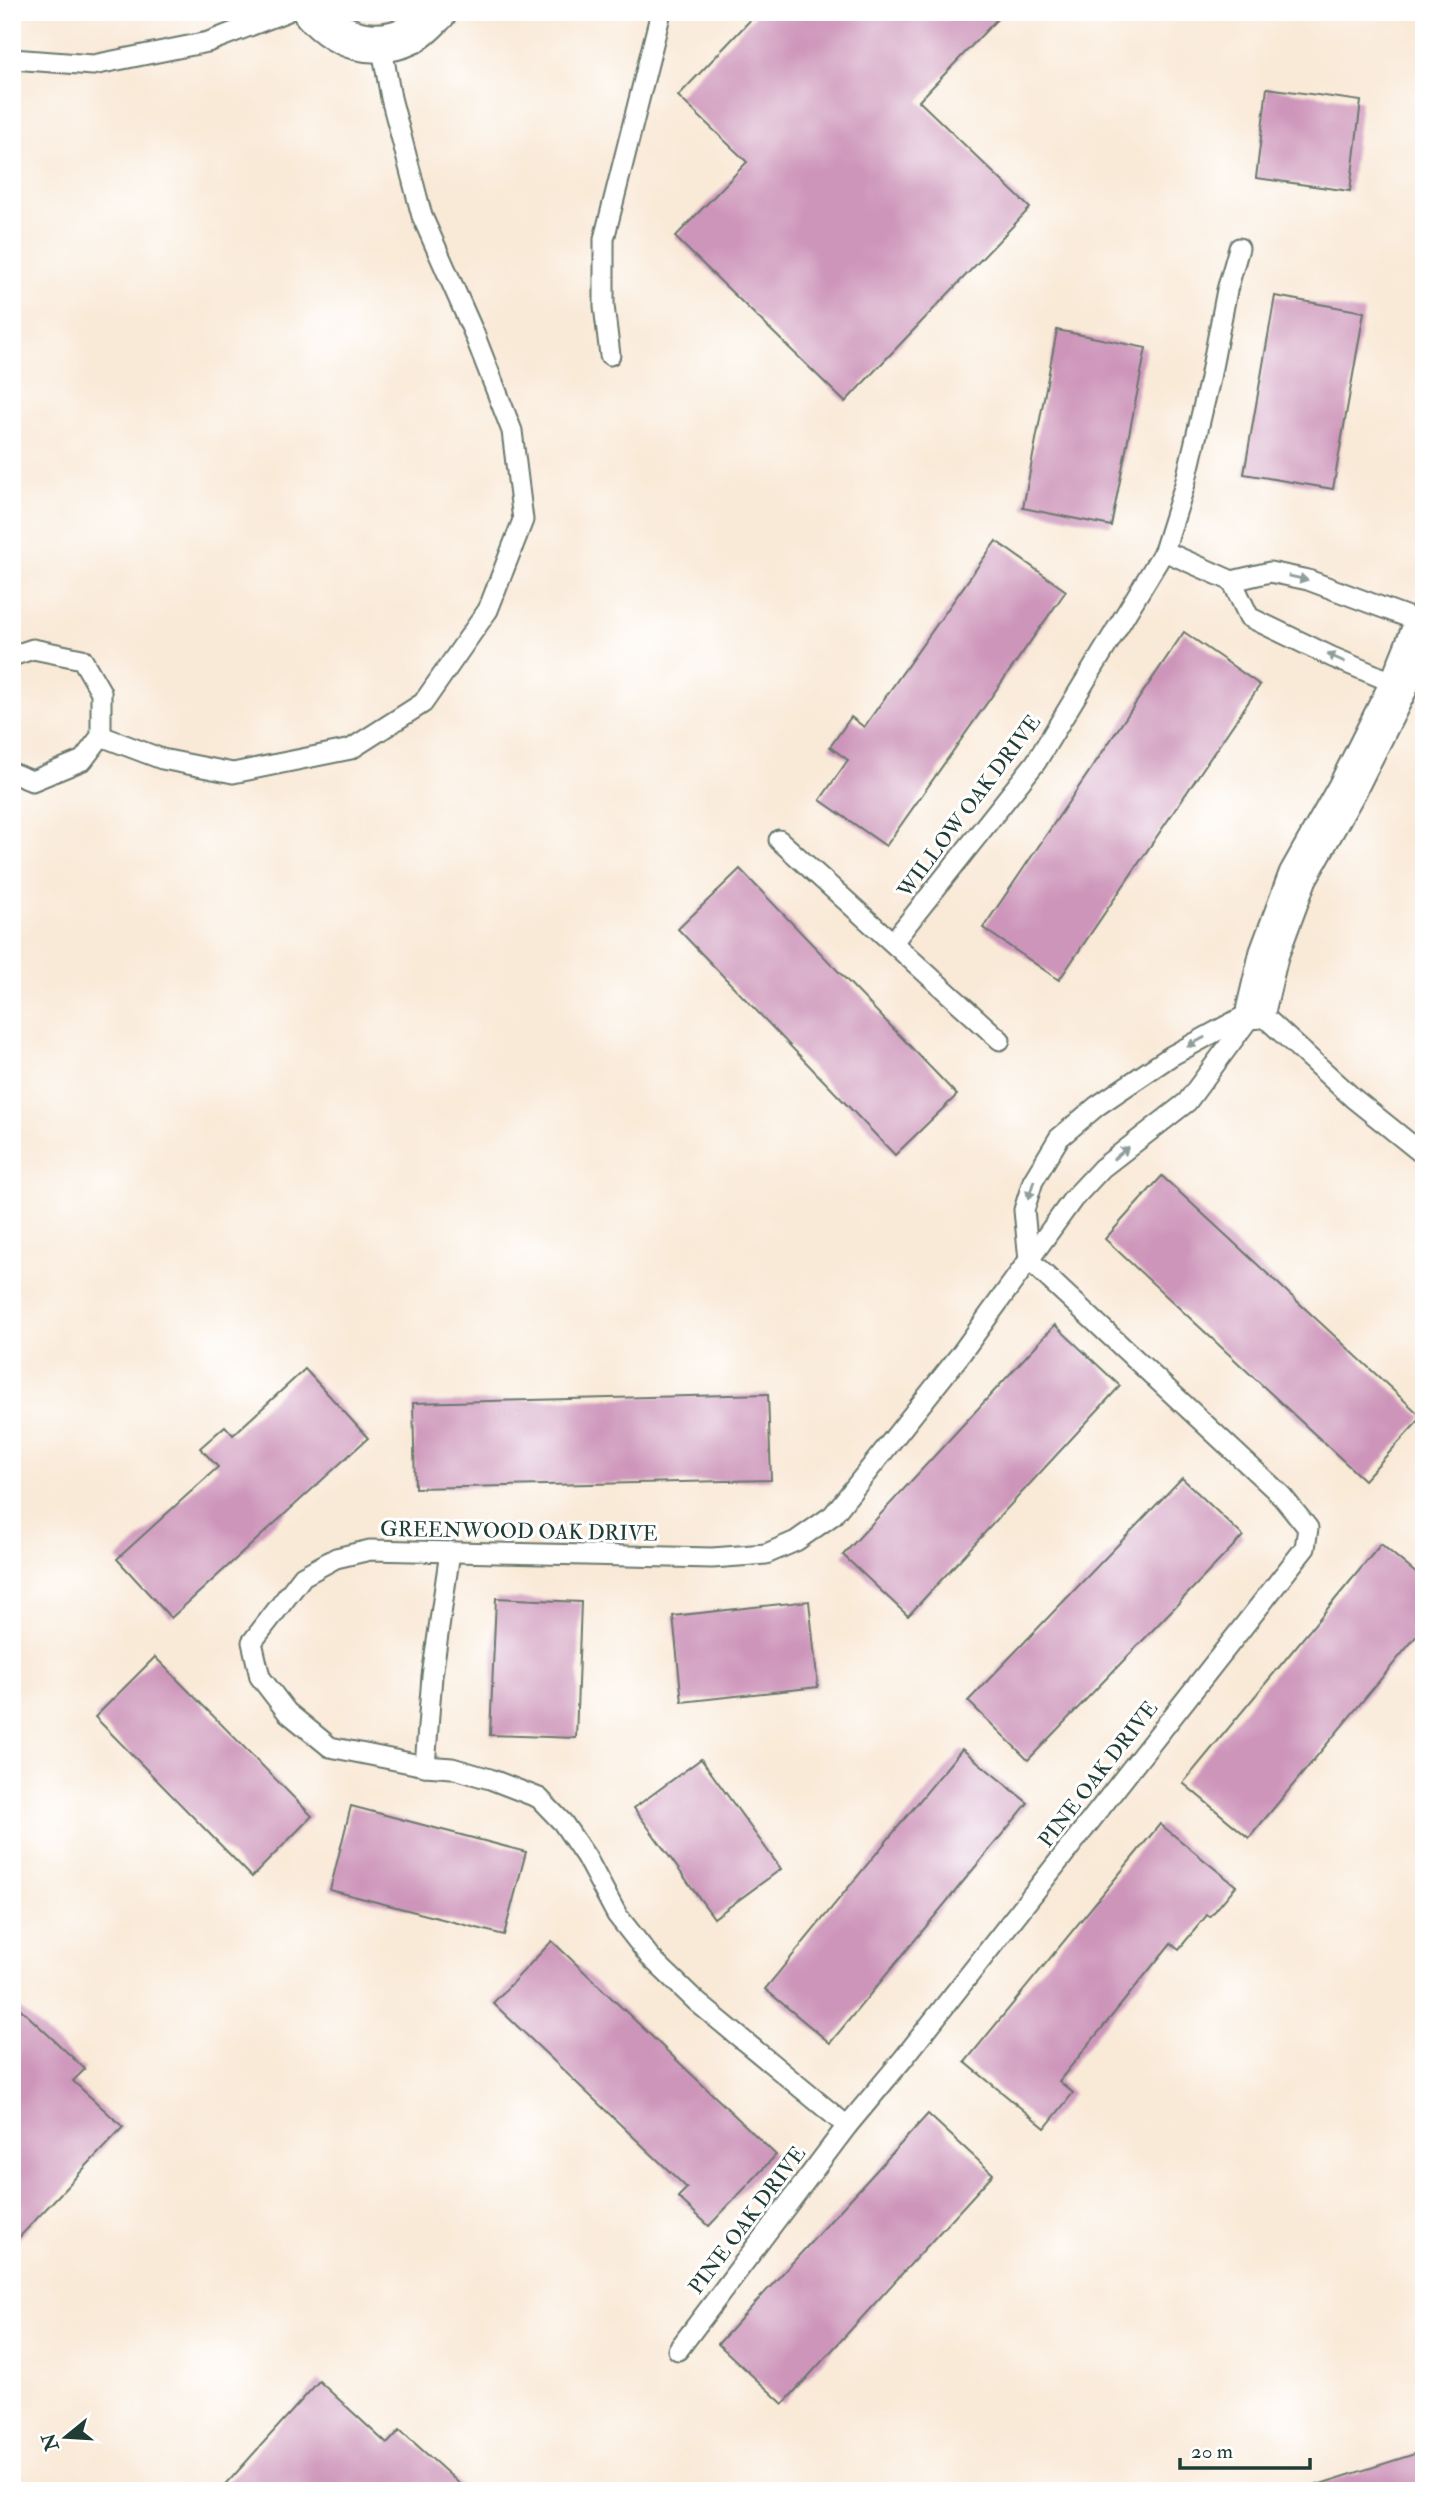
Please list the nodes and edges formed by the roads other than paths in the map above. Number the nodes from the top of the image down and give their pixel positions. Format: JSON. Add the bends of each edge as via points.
{"nodes":[{"id":1,"x":286,"y":12,"type":"edge"},
{"id":2,"x":313,"y":12,"type":"edge"},
{"id":3,"x":437,"y":12,"type":"edge"},
{"id":4,"x":661,"y":12,"type":"edge"},
{"id":5,"x":381,"y":43,"type":"junction"},
{"id":6,"x":12,"y":59,"type":"edge"},
{"id":7,"x":1239,"y":248,"type":"dead end"},
{"id":8,"x":610,"y":355,"type":"dead end"},
{"id":9,"x":1164,"y":551,"type":"junction"},
{"id":10,"x":1232,"y":580,"type":"junction"},
{"id":11,"x":1424,"y":623,"type":"edge"},
{"id":12,"x":12,"y":656,"type":"edge"},
{"id":13,"x":1399,"y":685,"type":"junction"},
{"id":14,"x":101,"y":736,"type":"junction"},
{"id":15,"x":12,"y":773,"type":"edge"},
{"id":16,"x":779,"y":840,"type":"dead end"},
{"id":17,"x":894,"y":942,"type":"junction"},
{"id":18,"x":1256,"y":1009,"type":"junction"},
{"id":19,"x":1000,"y":1040,"type":"dead end"},
{"id":20,"x":1424,"y":1155,"type":"edge"},
{"id":21,"x":1029,"y":1260,"type":"junction"},
{"id":22,"x":450,"y":1552,"type":"junction"},
{"id":23,"x":425,"y":1766,"type":"junction"},
{"id":24,"x":847,"y":2126,"type":"junction"},
{"id":25,"x":678,"y":2350,"type":"dead end"}],
"edges":[{"from":1,"to":6,"type":"lane","via":[[208,42],[93,65]]},
{"from":2,"to":5,"type":"street","via":[[326,26],[351,40]]},
{"from":3,"to":5,"type":"street","via":[[413,33]]},
{"from":4,"to":8,"type":"lane","via":[[604,239]]},
{"from":5,"to":14,"type":"lane","via":[[422,216],[512,431],[523,520],[492,601],[424,703],[351,749],[233,774],[162,759]]},
{"from":7,"to":9,"type":"lane","name":"WILLOW OAK DRIVE","via":[[1188,472]]},
{"from":9,"to":10,"type":"lane"},
{"from":9,"to":17,"type":"lane","name":"WILLOW OAK DRIVE","via":[[1037,762]]},
{"from":10,"to":11,"type":"lane","one_way":true,"via":[[1269,572],[1308,580]]},
{"from":13,"to":10,"type":"lane","one_way":true,"via":[[1250,617]]},
{"from":11,"to":13,"type":"street"},
{"from":12,"to":14,"type":"lane","via":[[33,649],[82,659],[101,692]]},
{"from":13,"to":18,"type":"street","via":[[1298,876],[1269,954]]},
{"from":14,"to":15,"type":"lane","via":[[83,760],[32,781]]},
{"from":16,"to":17,"type":"lane"},
{"from":17,"to":19,"type":"lane"},
{"from":18,"to":20,"type":"lane","via":[[1353,1098]]},
{"from":21,"to":18,"type":"lane","name":"GREENWOOD OAK DRIVE","one_way":true,"via":[[1102,1168],[1187,1102]]},
{"from":18,"to":21,"type":"lane","one_way":true,"via":[[1171,1056],[1059,1138],[1034,1181],[1024,1210]]},
{"from":21,"to":22,"type":"lane","name":"GREENWOOD OAK DRIVE","via":[[832,1515],[796,1541],[766,1554],[712,1558]]},
{"from":21,"to":24,"type":"lane","name":"PINE OAK DRIVE","via":[[1282,1496],[1308,1528],[1305,1548]]},
{"from":22,"to":23,"type":"lane"},
{"from":22,"to":23,"type":"lane","name":"GREENWOOD OAK DRIVE","via":[[370,1550],[336,1558],[303,1576],[252,1642],[260,1677],[287,1712],[330,1747]]},
{"from":23,"to":24,"type":"lane","name":"GREENWOOD OAK DRIVE","via":[[452,1768],[539,1798],[563,1822],[617,1915],[650,1957],[697,2002]]},
{"from":24,"to":25,"type":"lane","name":"PINE OAK DRIVE"}]}
